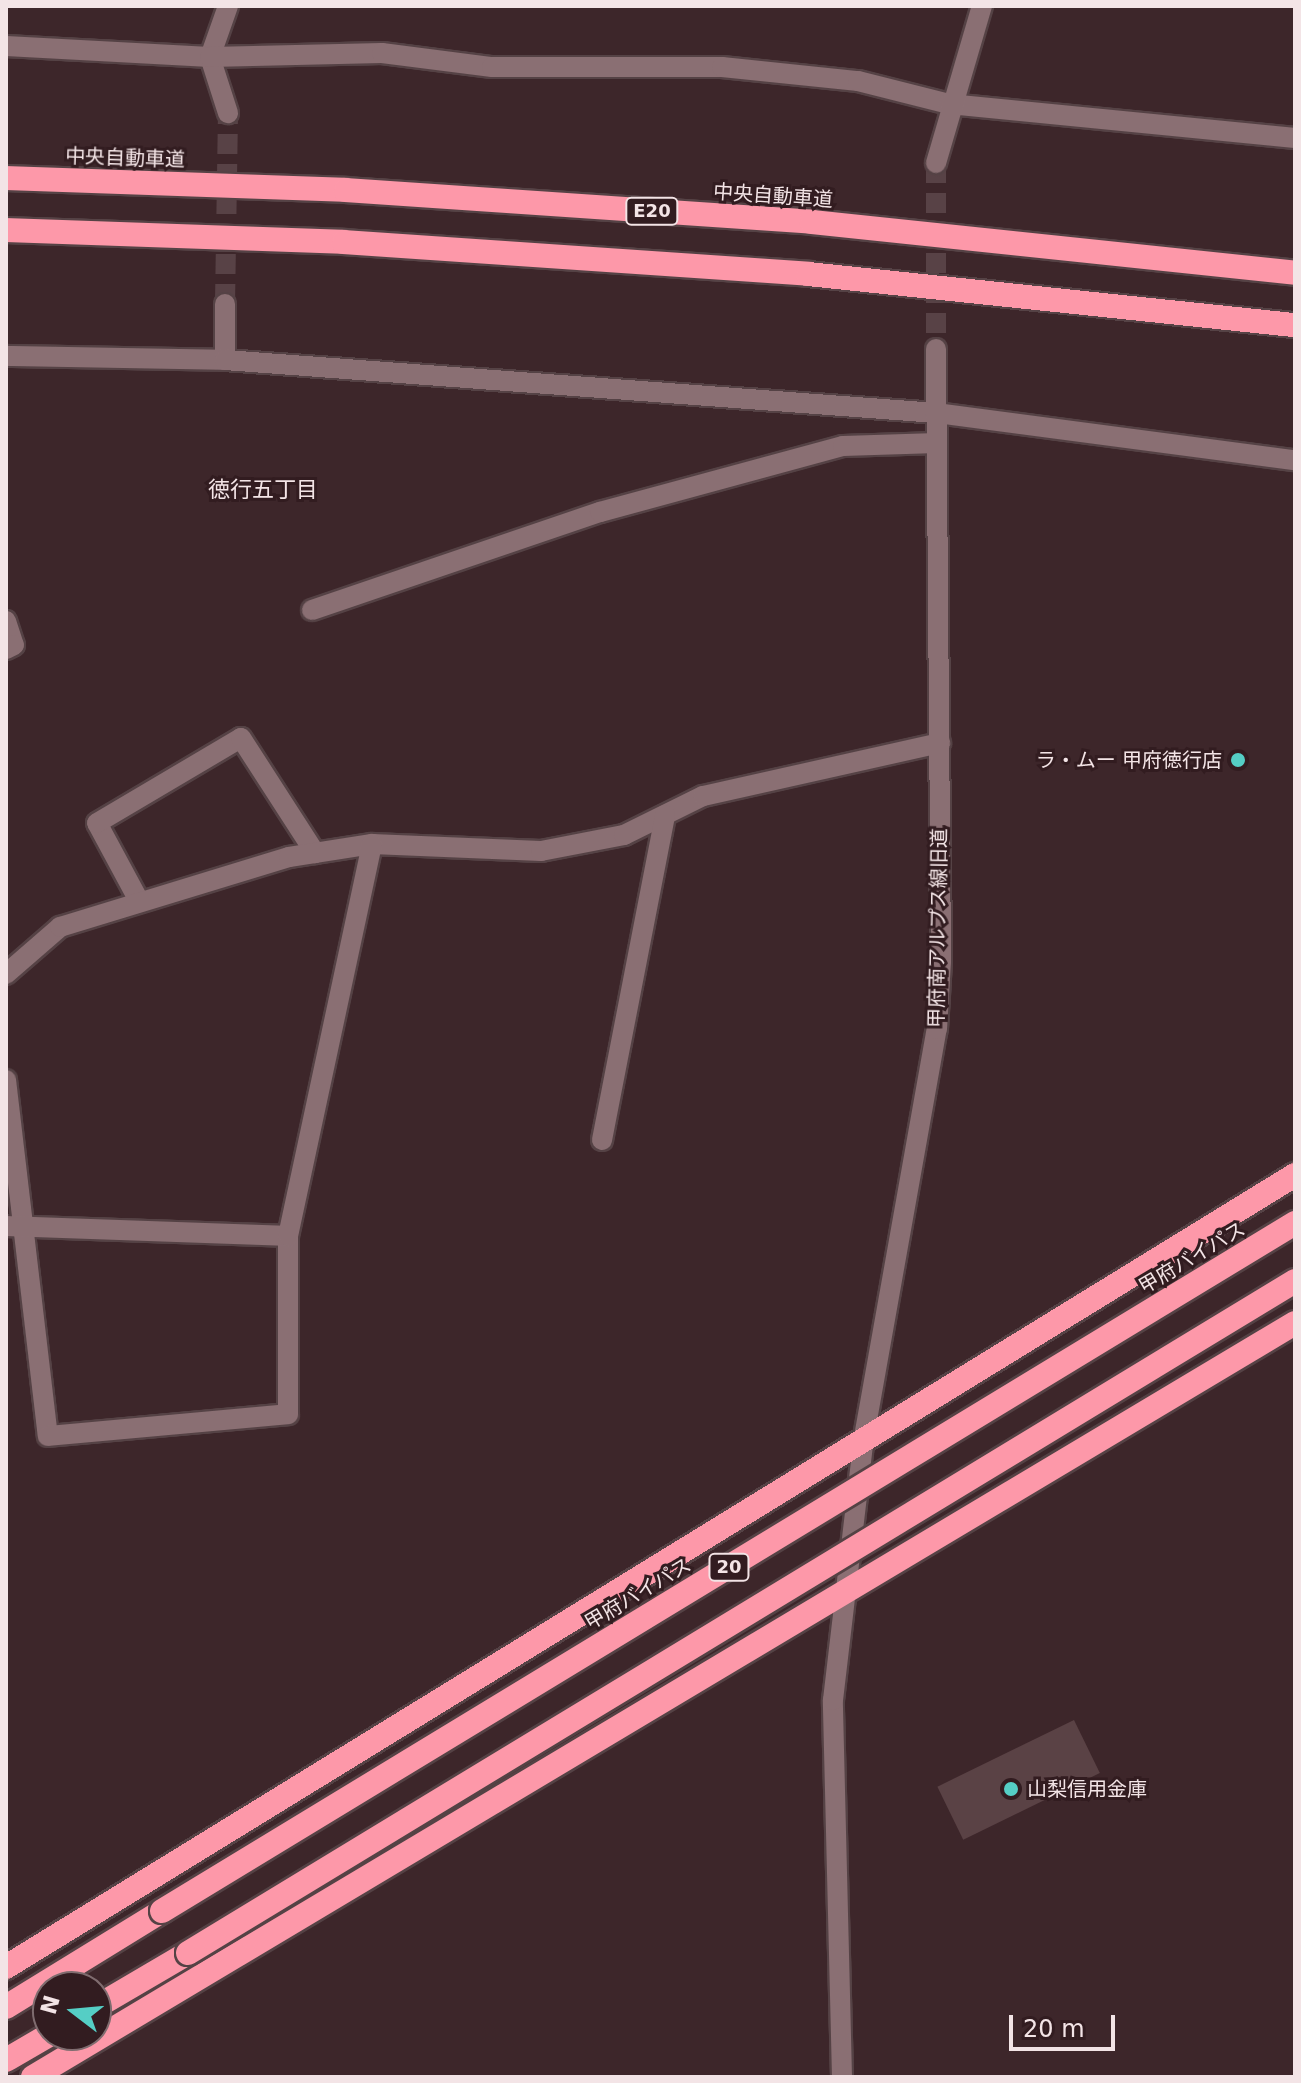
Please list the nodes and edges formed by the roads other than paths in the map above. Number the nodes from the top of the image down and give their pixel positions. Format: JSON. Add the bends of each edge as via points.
{"nodes":[{"id":1,"x":228,"y":6,"type":"edge"},
{"id":2,"x":982,"y":6,"type":"edge"},
{"id":3,"x":6,"y":46,"type":"edge"},
{"id":4,"x":210,"y":57,"type":"junction"},
{"id":5,"x":949,"y":104,"type":"junction"},
{"id":6,"x":228,"y":113,"type":"tunnel mouth"},
{"id":7,"x":1295,"y":138,"type":"edge"},
{"id":8,"x":936,"y":163,"type":"tunnel mouth"},
{"id":9,"x":6,"y":178,"type":"edge"},
{"id":10,"x":6,"y":230,"type":"edge"},
{"id":11,"x":1295,"y":273,"type":"edge"},
{"id":12,"x":225,"y":304,"type":"tunnel mouth"},
{"id":13,"x":1295,"y":325,"type":"edge"},
{"id":14,"x":936,"y":349,"type":"tunnel mouth"},
{"id":15,"x":6,"y":356,"type":"edge"},
{"id":16,"x":225,"y":360,"type":"junction"},
{"id":17,"x":936,"y":413,"type":"junction"},
{"id":18,"x":937,"y":443,"type":"junction"},
{"id":19,"x":1295,"y":460,"type":"edge"},
{"id":20,"x":312,"y":610,"type":"dead end"},
{"id":21,"x":6,"y":621,"type":"edge"},
{"id":22,"x":6,"y":649,"type":"edge"},
{"id":23,"x":940,"y":743,"type":"junction"},
{"id":24,"x":665,"y":815,"type":"junction"},
{"id":25,"x":372,"y":844,"type":"junction"},
{"id":26,"x":315,"y":853,"type":"junction"},
{"id":27,"x":138,"y":899,"type":"junction"},
{"id":28,"x":6,"y":974,"type":"edge"},
{"id":29,"x":6,"y":1080,"type":"edge"},
{"id":30,"x":602,"y":1140,"type":"dead end"},
{"id":31,"x":1295,"y":1175,"type":"edge"},
{"id":32,"x":1295,"y":1223,"type":"edge"},
{"id":33,"x":13,"y":1227,"type":"edge"},
{"id":34,"x":288,"y":1236,"type":"junction"},
{"id":35,"x":1295,"y":1281,"type":"edge"},
{"id":36,"x":1295,"y":1323,"type":"edge"},
{"id":37,"x":864,"y":1437,"type":"junction"},
{"id":38,"x":844,"y":1596,"type":"junction"},
{"id":39,"x":6,"y":1967,"type":"edge"},
{"id":40,"x":112,"y":1998,"type":"edge"},
{"id":41,"x":6,"y":2007,"type":"edge"},
{"id":42,"x":32,"y":2045,"type":"edge"},
{"id":43,"x":6,"y":2060,"type":"edge"},
{"id":44,"x":33,"y":2077,"type":"edge"},
{"id":45,"x":842,"y":2077,"type":"edge"}],
"edges":[{"from":1,"to":4,"type":"street"},
{"from":2,"to":5,"type":"street"},
{"from":3,"to":4,"type":"street"},
{"from":4,"to":5,"type":"street","via":[[382,53],[492,67],[722,67],[858,81]]},
{"from":4,"to":6,"type":"street"},
{"from":5,"to":7,"type":"street"},
{"from":5,"to":8,"type":"street"},
{"from":9,"to":11,"type":"highway","name":"中央自動車道","number":"E20","via":[[346,190],[812,222]]},
{"from":10,"to":13,"type":"highway","via":[[344,242],[808,274]]},
{"from":12,"to":16,"type":"street"},
{"from":14,"to":17,"type":"street","name":"甲府南アルプス線旧道"},
{"from":15,"to":16,"type":"street"},
{"from":16,"to":17,"type":"street"},
{"from":17,"to":18,"type":"street","name":"甲府南アルプス線旧道"},
{"from":17,"to":19,"type":"street"},
{"from":18,"to":20,"type":"street","via":[[843,446],[600,512]]},
{"from":18,"to":23,"type":"street","name":"甲府南アルプス線旧道"},
{"from":21,"to":22,"type":"street","via":[[14,645]]},
{"from":23,"to":24,"type":"street","via":[[703,796]]},
{"from":23,"to":37,"type":"street","name":"甲府南アルプス線旧道","via":[[937,1029]]},
{"from":24,"to":25,"type":"street","via":[[624,835],[541,851]]},
{"from":24,"to":30,"type":"street"},
{"from":25,"to":26,"type":"street"},
{"from":25,"to":34,"type":"street"},
{"from":26,"to":27,"type":"street"},
{"from":26,"to":27,"type":"street","via":[[241,738],[97,823]]},
{"from":27,"to":28,"type":"street","via":[[60,927]]},
{"from":29,"to":33,"type":"street"},
{"from":31,"to":37,"type":"highway"},
{"from":32,"to":41,"type":"highway","name":"甲府バイパス","number":"20","bridge":true},
{"from":33,"to":34,"type":"street"},
{"from":33,"to":34,"type":"street","via":[[48,1436],[288,1414]]},
{"from":35,"to":40,"type":"highway","number":"20","bridge":true},
{"from":36,"to":38,"type":"highway"},
{"from":37,"to":38,"type":"street","name":"甲府南アルプス線旧道"},
{"from":37,"to":39,"type":"highway"},
{"from":38,"to":44,"type":"highway"},
{"from":38,"to":45,"type":"street","name":"甲府南アルプス線旧道","via":[[833,1700]]},
{"from":42,"to":43,"type":"highway"}]}
